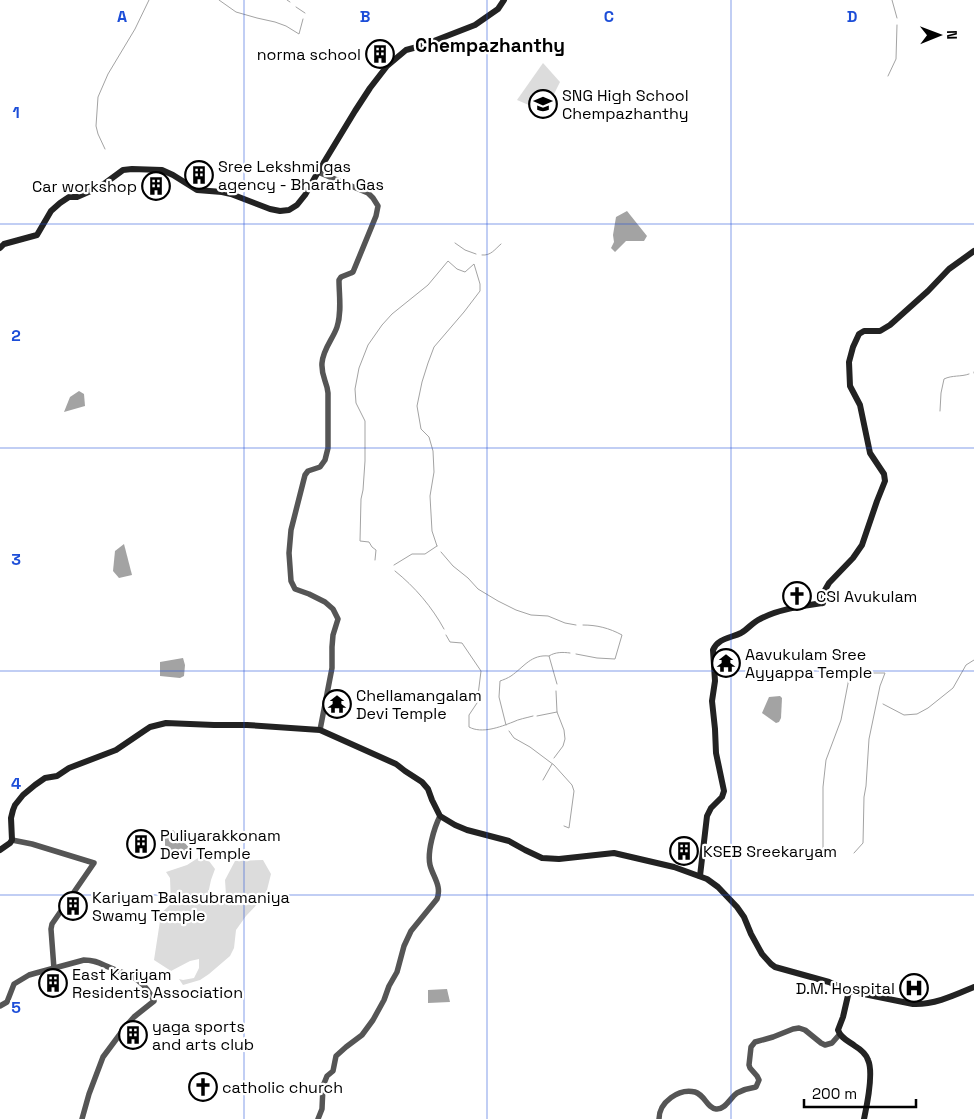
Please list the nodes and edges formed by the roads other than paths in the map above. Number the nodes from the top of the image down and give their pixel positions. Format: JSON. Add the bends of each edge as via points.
{"nodes":[{"id":1,"x":504,"y":0,"type":"edge"},
{"id":2,"x":318,"y":172,"type":"junction"},
{"id":3,"x":0,"y":248,"type":"edge"},
{"id":4,"x":974,"y":251,"type":"edge"},
{"id":5,"x":320,"y":730,"type":"junction"},
{"id":6,"x":440,"y":816,"type":"junction"},
{"id":7,"x":12,"y":840,"type":"junction"},
{"id":8,"x":0,"y":850,"type":"edge"},
{"id":9,"x":700,"y":876,"type":"junction"},
{"id":10,"x":54,"y":968,"type":"junction"},
{"id":11,"x":974,"y":987,"type":"edge"},
{"id":12,"x":849,"y":991,"type":"junction"},
{"id":13,"x":0,"y":1006,"type":"edge"},
{"id":14,"x":839,"y":1035,"type":"junction"},
{"id":15,"x":82,"y":1119,"type":"edge"},
{"id":16,"x":318,"y":1119,"type":"edge"},
{"id":17,"x":658,"y":1119,"type":"edge"},
{"id":18,"x":864,"y":1119,"type":"edge"}],
"edges":[{"from":1,"to":2,"type":"main road","via":[[498,9],[475,25],[406,50],[387,66]]},
{"from":2,"to":3,"type":"main road","via":[[297,206],[280,211],[231,194],[197,190],[162,170],[123,170],[93,190],[58,204],[37,235]]},
{"from":2,"to":5,"type":"street","via":[[368,193],[378,206],[353,272],[340,280],[337,327],[322,360],[324,382],[328,386],[326,455],[320,467],[305,475],[291,530],[289,553],[294,587],[325,602],[338,618]]},
{"from":4,"to":9,"type":"main road","via":[[949,269],[890,325],[880,331],[864,331],[852,347],[850,386],[860,405],[870,452],[885,481],[862,545],[829,583],[823,603],[757,619],[743,632],[721,640],[713,650],[715,681],[712,701],[716,752],[724,791],[707,816]]},
{"from":5,"to":6,"type":"main road","via":[[396,764],[422,782]]},
{"from":5,"to":7,"type":"main road","via":[[166,723],[150,727],[116,750],[35,784],[15,805],[11,818]]},
{"from":6,"to":9,"type":"main road","via":[[467,830],[509,841],[542,858],[614,852]]},
{"from":6,"to":16,"type":"street","via":[[430,855],[430,864],[439,886],[437,899],[411,931],[397,972],[370,1025],[336,1056],[333,1071],[323,1086]]},
{"from":7,"to":8,"type":"main road"},
{"from":7,"to":10,"type":"street","via":[[94,862],[52,924]]},
{"from":9,"to":12,"type":"main road","via":[[718,887],[737,907],[757,947],[771,964]]},
{"from":10,"to":13,"type":"street","via":[[29,975],[14,984],[7,1002]]},
{"from":10,"to":15,"type":"street","via":[[84,960],[99,962],[136,978],[154,1001],[134,1017],[103,1057]]},
{"from":11,"to":12,"type":"main road","via":[[923,1004]]},
{"from":12,"to":14,"type":"main road"},
{"from":14,"to":17,"type":"street","via":[[825,1045],[799,1028],[755,1042],[749,1065],[759,1080],[756,1087],[738,1092],[722,1108],[716,1109],[696,1093],[687,1091],[674,1095],[659,1111]]},
{"from":14,"to":18,"type":"main road","via":[[859,1048],[869,1062],[870,1080]]}]}
